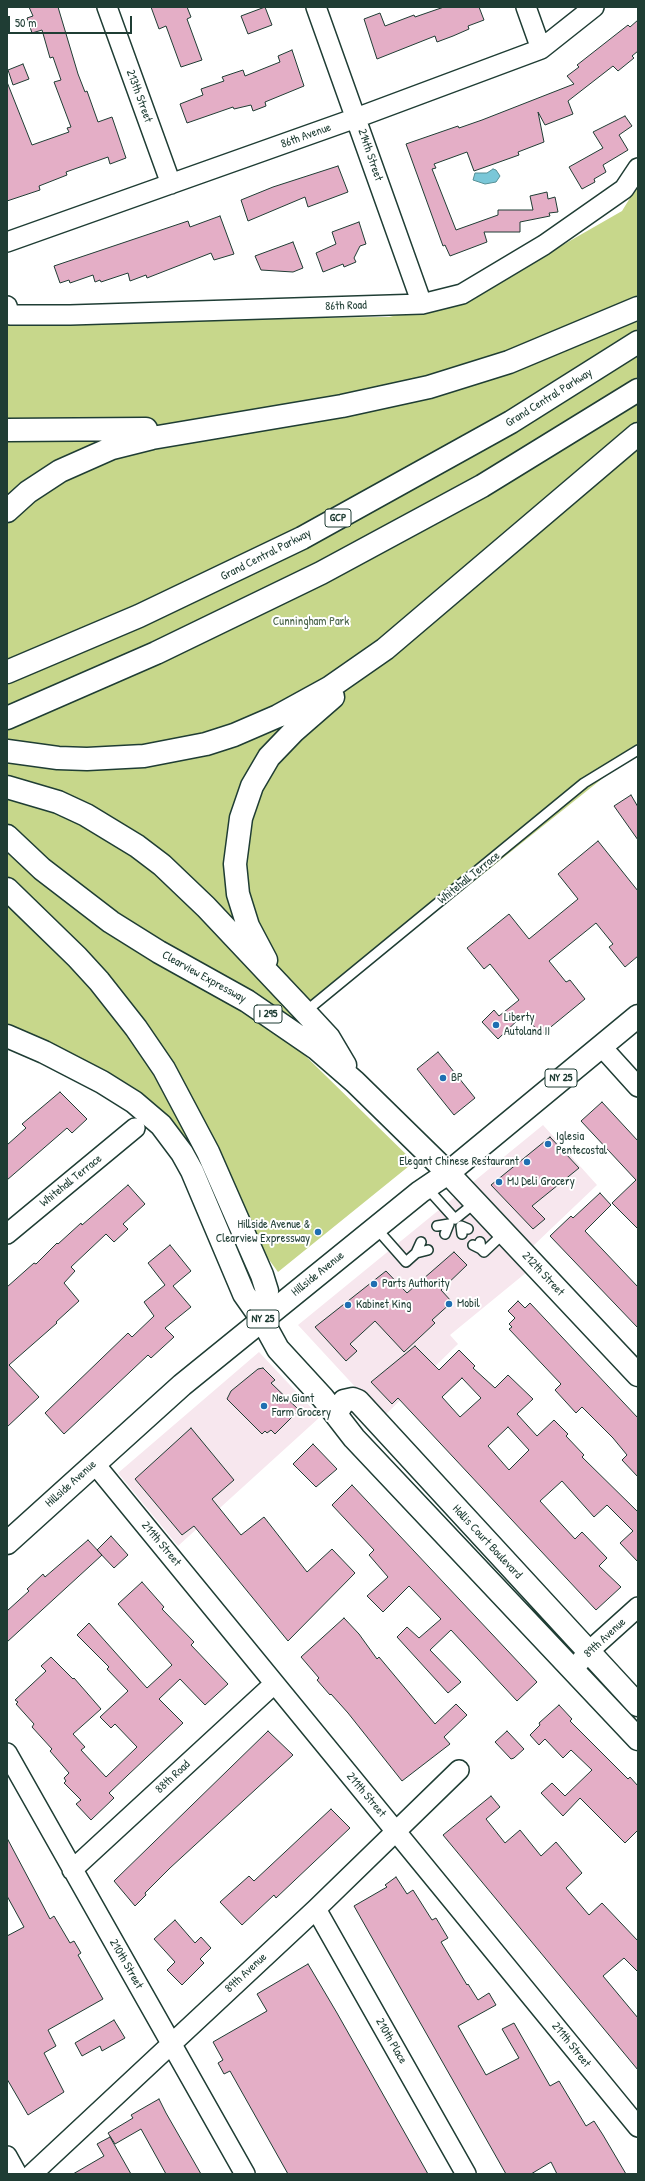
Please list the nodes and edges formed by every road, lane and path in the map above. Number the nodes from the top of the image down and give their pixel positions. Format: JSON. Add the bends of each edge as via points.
{"nodes":[{"id":1,"x":107,"y":7,"type":"edge"},
{"id":2,"x":316,"y":7,"type":"edge"},
{"id":3,"x":526,"y":7,"type":"edge"},
{"id":4,"x":594,"y":7,"type":"edge"},
{"id":5,"x":541,"y":49,"type":"junction"},
{"id":6,"x":356,"y":118,"type":"junction"},
{"id":7,"x":638,"y":168,"type":"edge"},
{"id":8,"x":171,"y":184,"type":"junction"},
{"id":9,"x":7,"y":242,"type":"edge"},
{"id":10,"x":422,"y":304,"type":"junction"},
{"id":11,"x":638,"y":308,"type":"edge"},
{"id":12,"x":9,"y":311,"type":"edge"},
{"id":13,"x":638,"y":342,"type":"edge"},
{"id":14,"x":638,"y":390,"type":"edge"},
{"id":15,"x":259,"y":419,"type":"junction"},
{"id":16,"x":7,"y":430,"type":"edge"},
{"id":17,"x":638,"y":434,"type":"edge"},
{"id":18,"x":7,"y":512,"type":"edge"},
{"id":19,"x":405,"y":633,"type":"junction"},
{"id":20,"x":16,"y":669,"type":"edge"},
{"id":21,"x":7,"y":718,"type":"edge"},
{"id":22,"x":638,"y":750,"type":"edge"},
{"id":23,"x":7,"y":752,"type":"edge"},
{"id":24,"x":7,"y":787,"type":"edge"},
{"id":25,"x":7,"y":836,"type":"edge"},
{"id":26,"x":7,"y":889,"type":"edge"},
{"id":27,"x":305,"y":1012,"type":"junction"},
{"id":28,"x":638,"y":1016,"type":"edge"},
{"id":29,"x":7,"y":1030,"type":"edge"},
{"id":30,"x":7,"y":1036,"type":"edge"},
{"id":31,"x":601,"y":1046,"type":"junction"},
{"id":32,"x":76,"y":1067,"type":"junction"},
{"id":33,"x":355,"y":1082,"type":"junction"},
{"id":34,"x":638,"y":1087,"type":"edge"},
{"id":35,"x":135,"y":1128,"type":"dead end"},
{"id":36,"x":448,"y":1173,"type":"junction"},
{"id":37,"x":427,"y":1188,"type":"junction"},
{"id":38,"x":476,"y":1202,"type":"junction"},
{"id":39,"x":437,"y":1226,"type":"dead end"},
{"id":40,"x":459,"y":1226,"type":"junction"},
{"id":41,"x":376,"y":1228,"type":"junction"},
{"id":42,"x":505,"y":1233,"type":"junction"},
{"id":43,"x":7,"y":1234,"type":"edge"},
{"id":44,"x":445,"y":1234,"type":"dead end"},
{"id":45,"x":420,"y":1242,"type":"dead end"},
{"id":46,"x":478,"y":1245,"type":"dead end"},
{"id":47,"x":428,"y":1250,"type":"dead end"},
{"id":48,"x":416,"y":1253,"type":"junction"},
{"id":49,"x":265,"y":1317,"type":"junction"},
{"id":50,"x":638,"y":1375,"type":"edge"},
{"id":51,"x":336,"y":1414,"type":"junction"},
{"id":52,"x":94,"y":1463,"type":"junction"},
{"id":53,"x":435,"y":1486,"type":"junction"},
{"id":54,"x":419,"y":1506,"type":"junction"},
{"id":55,"x":7,"y":1543,"type":"edge"},
{"id":56,"x":503,"y":1559,"type":"junction"},
{"id":57,"x":487,"y":1580,"type":"junction"},
{"id":58,"x":638,"y":1607,"type":"edge"},
{"id":59,"x":588,"y":1652,"type":"junction"},
{"id":60,"x":573,"y":1670,"type":"junction"},
{"id":61,"x":274,"y":1684,"type":"junction"},
{"id":62,"x":638,"y":1705,"type":"edge"},
{"id":63,"x":638,"y":1739,"type":"edge"},
{"id":64,"x":7,"y":1754,"type":"edge"},
{"id":65,"x":459,"y":1770,"type":"dead end"},
{"id":66,"x":396,"y":1831,"type":"junction"},
{"id":67,"x":72,"y":1870,"type":"junction"},
{"id":68,"x":316,"y":1909,"type":"junction"},
{"id":69,"x":171,"y":2044,"type":"junction"},
{"id":70,"x":635,"y":2116,"type":"edge"},
{"id":71,"x":7,"y":2156,"type":"edge"},
{"id":72,"x":17,"y":2174,"type":"edge"},
{"id":73,"x":32,"y":2174,"type":"edge"},
{"id":74,"x":245,"y":2174,"type":"edge"},
{"id":75,"x":466,"y":2174,"type":"edge"}],
"edges":[{"from":1,"to":8,"type":"street","name":"213th Street"},
{"from":2,"to":6,"type":"street","name":"214th Street"},
{"from":3,"to":5,"type":"street"},
{"from":4,"to":5,"type":"street","name":"86th Avenue"},
{"from":5,"to":6,"type":"street","name":"86th Avenue"},
{"from":6,"to":8,"type":"street","name":"86th Avenue"},
{"from":6,"to":10,"type":"street","name":"214th Street"},
{"from":7,"to":10,"type":"street","name":"86th Road","via":[[624,189],[544,245],[462,294]]},
{"from":8,"to":9,"type":"street","name":"86th Avenue"},
{"from":10,"to":12,"type":"street","name":"86th Road"},
{"from":11,"to":15,"type":"main road","via":[[547,348],[469,375],[386,396]]},
{"from":13,"to":20,"type":"main road","name":"Grand Central Parkway","number":"GCP","via":[[499,429],[302,538],[153,610]]},
{"from":14,"to":21,"type":"main road","via":[[488,482],[327,570],[211,628]]},
{"from":15,"to":16,"type":"main road","via":[[130,430]]},
{"from":15,"to":18,"type":"main road","via":[[152,438],[112,448],[60,471],[28,492]]},
{"from":17,"to":19,"type":"main road"},
{"from":19,"to":23,"type":"main road","via":[[365,664],[313,698],[259,725],[206,744],[117,758],[58,758]]},
{"from":19,"to":27,"type":"main road","via":[[280,744],[260,771],[241,818],[235,864],[238,894],[243,910],[265,960]]},
{"from":22,"to":27,"type":"lane","name":"Whitehall Terrace","via":[[584,783]]},
{"from":24,"to":27,"type":"main road","via":[[33,793],[65,806],[93,819],[137,846],[185,886]]},
{"from":25,"to":33,"type":"main road","name":"Clearview Expressway","number":"I 295","via":[[42,869],[110,922],[270,1015],[317,1049]]},
{"from":26,"to":49,"type":"main road","via":[[99,981],[164,1069],[208,1152],[262,1275],[267,1291]]},
{"from":27,"to":33,"type":"main road","via":[[329,1038]]},
{"from":28,"to":31,"type":"main road","name":"Hillside Avenue","number":"NY 25"},
{"from":29,"to":32,"type":"main road"},
{"from":30,"to":32,"type":"main road"},
{"from":31,"to":34,"type":"street"},
{"from":31,"to":36,"type":"main road","name":"Hillside Avenue","number":"NY 25"},
{"from":32,"to":49,"type":"main road","via":[[134,1102],[171,1137],[192,1171],[244,1294],[256,1311]]},
{"from":33,"to":36,"type":"main road","name":"Clearview Expressway","number":"I 295"},
{"from":35,"to":43,"type":"street","name":"Whitehall Terrace"},
{"from":36,"to":37,"type":"main road","name":"Hillside Avenue","number":"NY 25"},
{"from":36,"to":38,"type":"main road","name":"212th Street"},
{"from":37,"to":40,"type":"lane"},
{"from":37,"to":41,"type":"main road","name":"Hillside Avenue","number":"NY 25"},
{"from":38,"to":40,"type":"lane"},
{"from":38,"to":42,"type":"main road","name":"212th Street"},
{"from":39,"to":40,"type":"lane"},
{"from":40,"to":44,"type":"lane"},
{"from":41,"to":48,"type":"lane","via":[[406,1262]]},
{"from":41,"to":49,"type":"main road","name":"Hillside Avenue","number":"NY 25"},
{"from":42,"to":46,"type":"lane","via":[[484,1252]]},
{"from":42,"to":50,"type":"main road","name":"212th Street"},
{"from":45,"to":48,"type":"lane"},
{"from":47,"to":48,"type":"lane"},
{"from":49,"to":51,"type":"main road","via":[[267,1329],[278,1349]]},
{"from":49,"to":52,"type":"main road","name":"Hillside Avenue","number":"NY 25","via":[[177,1389]]},
{"from":51,"to":53,"type":"main road","name":"Hollis Court Boulevard","via":[[344,1401],[358,1401]]},
{"from":51,"to":54,"type":"main road","via":[[354,1438]]},
{"from":52,"to":55,"type":"main road","name":"Hillside Avenue","number":"NY 25"},
{"from":52,"to":61,"type":"street","name":"211th Street"},
{"from":53,"to":54,"type":"main road"},
{"from":53,"to":56,"type":"main road","name":"Hollis Court Boulevard"},
{"from":54,"to":57,"type":"main road"},
{"from":56,"to":57,"type":"main road"},
{"from":56,"to":59,"type":"main road","name":"Hollis Court Boulevard"},
{"from":57,"to":60,"type":"main road"},
{"from":58,"to":59,"type":"street","name":"89th Avenue"},
{"from":59,"to":60,"type":"street","name":"89th Avenue"},
{"from":59,"to":62,"type":"main road","name":"Hollis Court Boulevard"},
{"from":60,"to":63,"type":"main road"},
{"from":61,"to":66,"type":"street","name":"211th Street"},
{"from":61,"to":67,"type":"street","name":"88th Road"},
{"from":64,"to":67,"type":"street","name":"210th Street"},
{"from":65,"to":66,"type":"street","name":"89th Avenue"},
{"from":66,"to":68,"type":"street","name":"89th Avenue"},
{"from":66,"to":70,"type":"street","name":"211th Street"},
{"from":67,"to":69,"type":"street","name":"210th Street"},
{"from":68,"to":69,"type":"street","name":"89th Avenue"},
{"from":68,"to":75,"type":"street","name":"210th Place"},
{"from":69,"to":73,"type":"street","name":"89th Avenue"},
{"from":69,"to":74,"type":"street","name":"210th Street"},
{"from":71,"to":72,"type":"street"}]}
